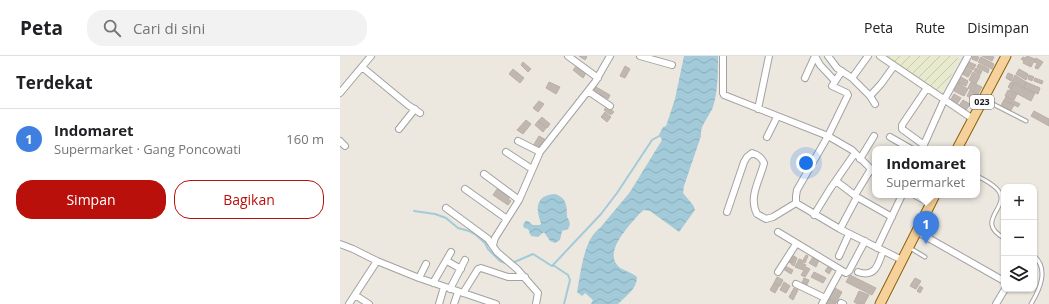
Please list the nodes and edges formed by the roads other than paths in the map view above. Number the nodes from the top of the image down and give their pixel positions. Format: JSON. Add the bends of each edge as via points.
{"nodes":[{"id":1,"x":371,"y":56,"type":"edge"},
{"id":2,"x":568,"y":56,"type":"edge"},
{"id":3,"x":640,"y":56,"type":"edge"},
{"id":4,"x":723,"y":56,"type":"edge"},
{"id":5,"x":769,"y":56,"type":"edge"},
{"id":6,"x":815,"y":56,"type":"edge"},
{"id":7,"x":828,"y":56,"type":"edge"},
{"id":8,"x":868,"y":56,"type":"edge"},
{"id":9,"x":880,"y":56,"type":"edge"},
{"id":10,"x":968,"y":56,"type":"edge"},
{"id":11,"x":1006,"y":56,"type":"edge"},
{"id":12,"x":608,"y":57,"type":"edge"},
{"id":13,"x":672,"y":65,"type":"dead end"},
{"id":14,"x":894,"y":66,"type":"junction"},
{"id":15,"x":362,"y":67,"type":"junction"},
{"id":16,"x":842,"y":71,"type":"junction"},
{"id":17,"x":598,"y":78,"type":"junction"},
{"id":18,"x":805,"y":78,"type":"dead end"},
{"id":19,"x":852,"y":78,"type":"junction"},
{"id":20,"x":835,"y":81,"type":"junction"},
{"id":21,"x":927,"y":88,"type":"junction"},
{"id":22,"x":588,"y":91,"type":"junction"},
{"id":23,"x":340,"y":94,"type":"edge"},
{"id":24,"x":870,"y":96,"type":"junction"},
{"id":25,"x":984,"y":99,"type":"junction"},
{"id":26,"x":944,"y":100,"type":"junction"},
{"id":27,"x":875,"y":104,"type":"dead end"},
{"id":28,"x":610,"y":106,"type":"dead end"},
{"id":29,"x":414,"y":109,"type":"junction"},
{"id":30,"x":758,"y":109,"type":"junction"},
{"id":31,"x":420,"y":113,"type":"dead end"},
{"id":32,"x":777,"y":117,"type":"junction"},
{"id":33,"x":973,"y":119,"type":"junction"},
{"id":34,"x":1026,"y":121,"type":"dead end"},
{"id":35,"x":399,"y":129,"type":"dead end"},
{"id":36,"x":828,"y":136,"type":"junction"},
{"id":37,"x":874,"y":136,"type":"dead end"},
{"id":38,"x":767,"y":137,"type":"dead end"},
{"id":39,"x":890,"y":137,"type":"dead end"},
{"id":40,"x":518,"y":141,"type":"dead end"},
{"id":41,"x":906,"y":146,"type":"edge"},
{"id":42,"x":922,"y":146,"type":"edge"},
{"id":43,"x":923,"y":146,"type":"edge"},
{"id":44,"x":959,"y":146,"type":"edge"},
{"id":45,"x":506,"y":152,"type":"dead end"},
{"id":46,"x":540,"y":152,"type":"junction"},
{"id":47,"x":855,"y":153,"type":"junction"},
{"id":48,"x":860,"y":159,"type":"junction"},
{"id":49,"x":532,"y":169,"type":"junction"},
{"id":50,"x":872,"y":170,"type":"edge"},
{"id":51,"x":872,"y":172,"type":"edge"},
{"id":52,"x":484,"y":174,"type":"dead end"},
{"id":53,"x":980,"y":178,"type":"edge"},
{"id":54,"x":836,"y":181,"type":"junction"},
{"id":55,"x":465,"y":189,"type":"dead end"},
{"id":56,"x":856,"y":196,"type":"junction"},
{"id":57,"x":901,"y":198,"type":"edge"},
{"id":58,"x":932,"y":199,"type":"edge"},
{"id":59,"x":519,"y":200,"type":"junction"},
{"id":60,"x":796,"y":203,"type":"junction"},
{"id":61,"x":446,"y":208,"type":"dead end"},
{"id":62,"x":727,"y":212,"type":"dead end"},
{"id":63,"x":814,"y":215,"type":"junction"},
{"id":64,"x":892,"y":217,"type":"junction"},
{"id":65,"x":507,"y":219,"type":"junction"},
{"id":66,"x":840,"y":229,"type":"junction"},
{"id":67,"x":916,"y":231,"type":"junction"},
{"id":68,"x":778,"y":232,"type":"dead end"},
{"id":69,"x":849,"y":234,"type":"junction"},
{"id":70,"x":1001,"y":236,"type":"edge"},
{"id":71,"x":865,"y":241,"type":"junction"},
{"id":72,"x":340,"y":244,"type":"edge"},
{"id":73,"x":796,"y":244,"type":"junction"},
{"id":74,"x":493,"y":245,"type":"junction"},
{"id":75,"x":909,"y":247,"type":"junction"},
{"id":76,"x":877,"y":248,"type":"junction"},
{"id":77,"x":883,"y":251,"type":"junction"},
{"id":78,"x":451,"y":252,"type":"dead end"},
{"id":79,"x":839,"y":256,"type":"dead end"},
{"id":80,"x":925,"y":257,"type":"dead end"},
{"id":81,"x":1037,"y":258,"type":"edge"},
{"id":82,"x":465,"y":260,"type":"dead end"},
{"id":83,"x":902,"y":260,"type":"junction"},
{"id":84,"x":377,"y":261,"type":"junction"},
{"id":85,"x":447,"y":261,"type":"junction"},
{"id":86,"x":426,"y":264,"type":"dead end"},
{"id":87,"x":461,"y":269,"type":"junction"},
{"id":88,"x":840,"y":271,"type":"junction"},
{"id":89,"x":778,"y":272,"type":"dead end"},
{"id":90,"x":858,"y":272,"type":"dead end"},
{"id":91,"x":525,"y":277,"type":"junction"},
{"id":92,"x":419,"y":278,"type":"junction"},
{"id":93,"x":1001,"y":279,"type":"edge"},
{"id":94,"x":433,"y":283,"type":"junction"},
{"id":95,"x":796,"y":284,"type":"dead end"},
{"id":96,"x":447,"y":288,"type":"junction"},
{"id":97,"x":1004,"y":292,"type":"edge"},
{"id":98,"x":461,"y":293,"type":"junction"},
{"id":99,"x":355,"y":295,"type":"junction"},
{"id":100,"x":478,"y":301,"type":"edge"},
{"id":101,"x":824,"y":301,"type":"edge"},
{"id":102,"x":489,"y":303,"type":"edge"},
{"id":103,"x":882,"y":303,"type":"edge"},
{"id":104,"x":349,"y":304,"type":"edge"},
{"id":105,"x":369,"y":304,"type":"edge"},
{"id":106,"x":439,"y":304,"type":"edge"},
{"id":107,"x":454,"y":304,"type":"edge"},
{"id":108,"x":496,"y":304,"type":"edge"},
{"id":109,"x":536,"y":304,"type":"edge"},
{"id":110,"x":996,"y":304,"type":"edge"},
{"id":111,"x":1031,"y":304,"type":"edge"}],
"edges":[{"from":1,"to":15,"type":"street"},
{"from":2,"to":17,"type":"street"},
{"from":3,"to":13,"type":"street"},
{"from":4,"to":30,"type":"street","via":[[723,93]]},
{"from":5,"to":30,"type":"street"},
{"from":6,"to":18,"type":"street"},
{"from":6,"to":20,"type":"street"},
{"from":7,"to":16,"type":"street"},
{"from":8,"to":19,"type":"street"},
{"from":9,"to":14,"type":"street"},
{"from":10,"to":26,"type":"street"},
{"from":11,"to":25,"type":"main road","number":"023"},
{"from":12,"to":17,"type":"street"},
{"from":14,"to":21,"type":"street"},
{"from":14,"to":24,"type":"street"},
{"from":15,"to":23,"type":"street"},
{"from":15,"to":29,"type":"street"},
{"from":16,"to":19,"type":"street"},
{"from":16,"to":20,"type":"street"},
{"from":17,"to":22,"type":"street"},
{"from":19,"to":24,"type":"street"},
{"from":20,"to":36,"type":"street","via":[[832,86],[848,95]]},
{"from":21,"to":26,"type":"street"},
{"from":21,"to":42,"type":"street","via":[[902,125],[902,129]]},
{"from":22,"to":28,"type":"street"},
{"from":22,"to":46,"type":"street"},
{"from":24,"to":27,"type":"street"},
{"from":25,"to":33,"type":"main road","number":"023"},
{"from":25,"to":34,"type":"lane"},
{"from":26,"to":33,"type":"street"},
{"from":26,"to":43,"type":"street"},
{"from":29,"to":31,"type":"street"},
{"from":29,"to":35,"type":"street"},
{"from":30,"to":32,"type":"street"},
{"from":32,"to":36,"type":"street"},
{"from":32,"to":38,"type":"street"},
{"from":33,"to":44,"type":"main road","number":"023"},
{"from":36,"to":47,"type":"street"},
{"from":36,"to":60,"type":"street","via":[[797,190]]},
{"from":37,"to":48,"type":"street"},
{"from":39,"to":41,"type":"street"},
{"from":40,"to":46,"type":"street"},
{"from":45,"to":49,"type":"street"},
{"from":46,"to":49,"type":"street"},
{"from":47,"to":48,"type":"street"},
{"from":47,"to":54,"type":"street"},
{"from":48,"to":50,"type":"street"},
{"from":49,"to":59,"type":"street"},
{"from":51,"to":56,"type":"street"},
{"from":52,"to":59,"type":"street"},
{"from":53,"to":70,"type":"lane","via":[[996,188],[1000,194],[1001,200],[991,226]]},
{"from":54,"to":56,"type":"street"},
{"from":54,"to":63,"type":"street"},
{"from":55,"to":65,"type":"street"},
{"from":56,"to":64,"type":"street"},
{"from":56,"to":66,"type":"street"},
{"from":57,"to":64,"type":"street"},
{"from":58,"to":67,"type":"main road"},
{"from":59,"to":65,"type":"street"},
{"from":60,"to":62,"type":"street","via":[[766,219],[757,214],[753,203],[754,194],[764,163],[762,158],[752,153],[744,162]]},
{"from":60,"to":63,"type":"street"},
{"from":61,"to":74,"type":"street"},
{"from":63,"to":66,"type":"street"},
{"from":64,"to":76,"type":"street"},
{"from":65,"to":74,"type":"street"},
{"from":66,"to":69,"type":"street"},
{"from":67,"to":75,"type":"main road"},
{"from":67,"to":93,"type":"street"},
{"from":68,"to":73,"type":"street"},
{"from":69,"to":71,"type":"street"},
{"from":69,"to":79,"type":"street"},
{"from":71,"to":76,"type":"street"},
{"from":71,"to":88,"type":"street","via":[[849,271]]},
{"from":72,"to":84,"type":"street"},
{"from":73,"to":88,"type":"street"},
{"from":73,"to":89,"type":"street"},
{"from":74,"to":91,"type":"street","via":[[497,252]]},
{"from":75,"to":80,"type":"lane"},
{"from":75,"to":83,"type":"main road"},
{"from":76,"to":77,"type":"street"},
{"from":77,"to":83,"type":"street"},
{"from":77,"to":90,"type":"street","via":[[874,270],[866,274]]},
{"from":78,"to":85,"type":"street"},
{"from":81,"to":111,"type":"lane","via":[[1044,266],[1045,274],[1043,284]]},
{"from":82,"to":87,"type":"street"},
{"from":83,"to":103,"type":"main road"},
{"from":84,"to":92,"type":"street"},
{"from":84,"to":99,"type":"street"},
{"from":85,"to":87,"type":"street"},
{"from":85,"to":94,"type":"street"},
{"from":86,"to":92,"type":"street"},
{"from":87,"to":96,"type":"street"},
{"from":88,"to":101,"type":"street"},
{"from":91,"to":98,"type":"street","via":[[508,277],[481,268]]},
{"from":91,"to":109,"type":"street","via":[[538,292]]},
{"from":92,"to":94,"type":"street"},
{"from":94,"to":96,"type":"street"},
{"from":95,"to":101,"type":"street"},
{"from":96,"to":98,"type":"street"},
{"from":96,"to":106,"type":"street"},
{"from":97,"to":110,"type":"street"},
{"from":98,"to":100,"type":"street"},
{"from":98,"to":107,"type":"street"},
{"from":99,"to":104,"type":"street"},
{"from":99,"to":105,"type":"street"},
{"from":100,"to":102,"type":"street"},
{"from":102,"to":108,"type":"street"}]}
